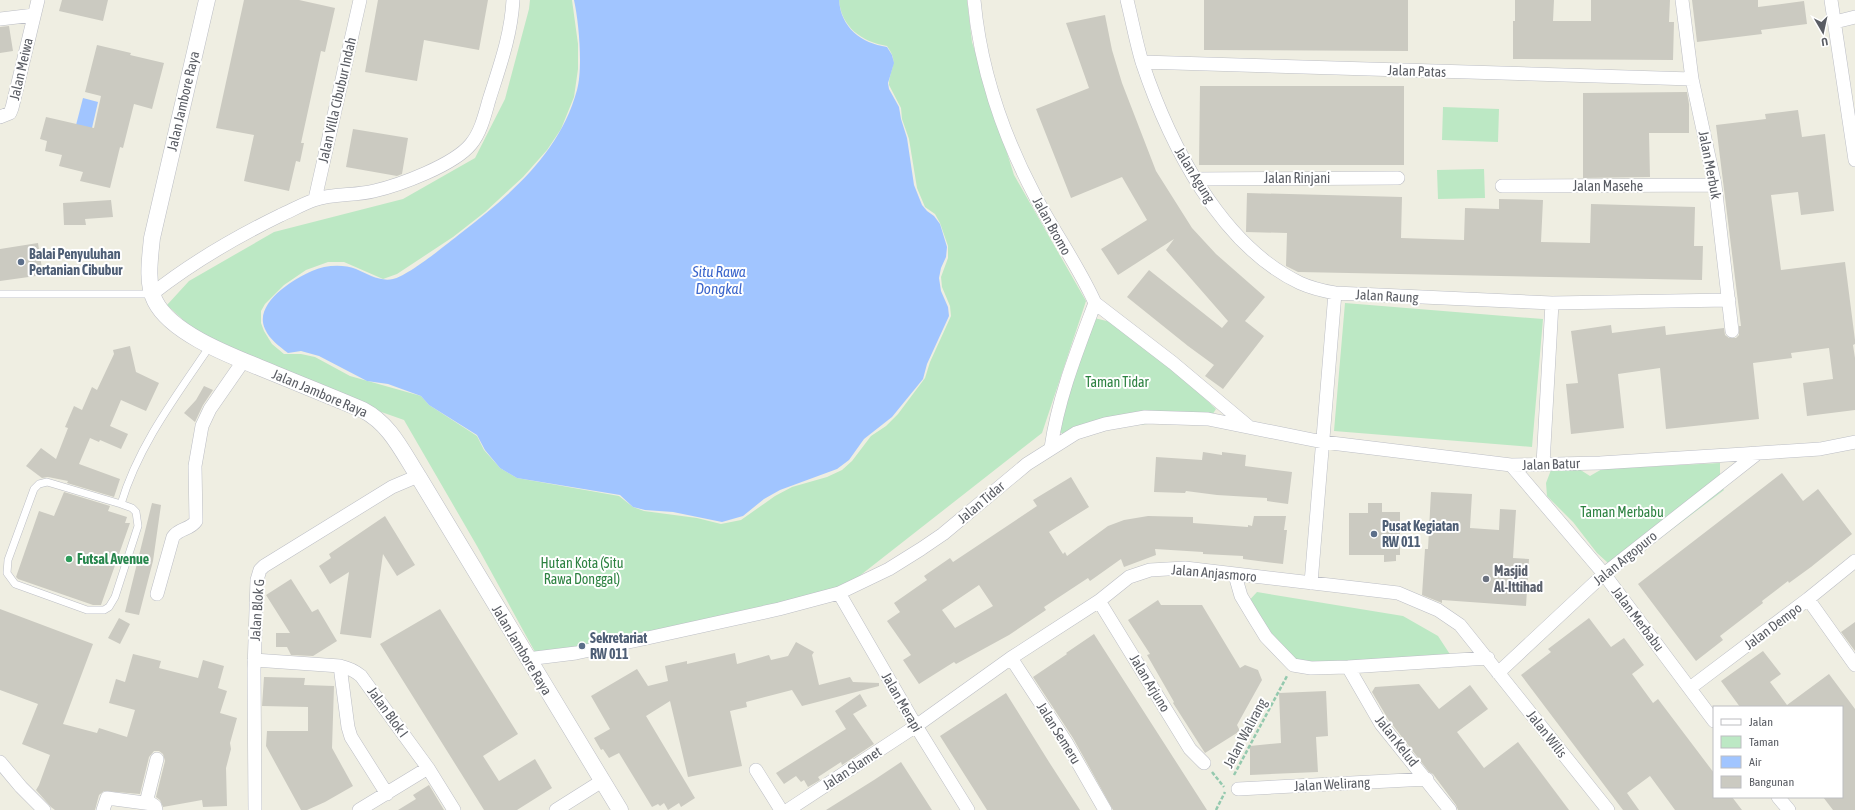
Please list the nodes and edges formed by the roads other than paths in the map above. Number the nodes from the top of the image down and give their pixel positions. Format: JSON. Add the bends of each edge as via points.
{"nodes":[{"id":1,"x":38,"y":0,"type":"edge"},
{"id":2,"x":207,"y":0,"type":"edge"},
{"id":3,"x":360,"y":0,"type":"edge"},
{"id":4,"x":513,"y":0,"type":"edge"},
{"id":5,"x":974,"y":0,"type":"edge"},
{"id":6,"x":1127,"y":0,"type":"edge"},
{"id":7,"x":1682,"y":0,"type":"edge"},
{"id":8,"x":1831,"y":0,"type":"edge"},
{"id":9,"x":34,"y":15,"type":"junction"},
{"id":10,"x":1855,"y":18,"type":"edge"},
{"id":11,"x":0,"y":19,"type":"edge"},
{"id":12,"x":1834,"y":22,"type":"junction"},
{"id":13,"x":1142,"y":62,"type":"junction"},
{"id":14,"x":1692,"y":79,"type":"junction"},
{"id":15,"x":0,"y":117,"type":"edge"},
{"id":16,"x":1855,"y":160,"type":"edge"},
{"id":17,"x":1398,"y":178,"type":"dead end"},
{"id":18,"x":1195,"y":179,"type":"junction"},
{"id":19,"x":1715,"y":185,"type":"junction"},
{"id":20,"x":1502,"y":186,"type":"dead end"},
{"id":21,"x":315,"y":199,"type":"junction"},
{"id":22,"x":1335,"y":293,"type":"junction"},
{"id":23,"x":0,"y":294,"type":"edge"},
{"id":24,"x":152,"y":294,"type":"junction"},
{"id":25,"x":1729,"y":300,"type":"junction"},
{"id":26,"x":1095,"y":303,"type":"junction"},
{"id":27,"x":1552,"y":303,"type":"junction"},
{"id":28,"x":1732,"y":331,"type":"dead end"},
{"id":29,"x":210,"y":346,"type":"junction"},
{"id":30,"x":247,"y":361,"type":"junction"},
{"id":31,"x":1248,"y":426,"type":"junction"},
{"id":32,"x":1323,"y":442,"type":"junction"},
{"id":33,"x":1855,"y":442,"type":"edge"},
{"id":34,"x":1051,"y":448,"type":"junction"},
{"id":35,"x":1759,"y":452,"type":"junction"},
{"id":36,"x":1543,"y":464,"type":"junction"},
{"id":37,"x":1511,"y":466,"type":"junction"},
{"id":38,"x":418,"y":476,"type":"junction"},
{"id":39,"x":121,"y":504,"type":"junction"},
{"id":40,"x":1855,"y":561,"type":"edge"},
{"id":41,"x":1604,"y":574,"type":"junction"},
{"id":42,"x":1235,"y":575,"type":"junction"},
{"id":43,"x":1311,"y":583,"type":"junction"},
{"id":44,"x":839,"y":593,"type":"junction"},
{"id":45,"x":157,"y":594,"type":"dead end"},
{"id":46,"x":1808,"y":599,"type":"junction"},
{"id":47,"x":1099,"y":601,"type":"junction"},
{"id":48,"x":1011,"y":658,"type":"junction"},
{"id":49,"x":1488,"y":658,"type":"junction"},
{"id":50,"x":527,"y":659,"type":"junction"},
{"id":51,"x":254,"y":660,"type":"junction"},
{"id":52,"x":1855,"y":665,"type":"edge"},
{"id":53,"x":340,"y":666,"type":"junction"},
{"id":54,"x":1348,"y":667,"type":"junction"},
{"id":55,"x":1498,"y":672,"type":"junction"},
{"id":56,"x":1690,"y":688,"type":"junction"},
{"id":57,"x":1713,"y":719,"type":"edge"},
{"id":58,"x":916,"y":726,"type":"junction"},
{"id":59,"x":157,"y":759,"type":"dead end"},
{"id":60,"x":0,"y":762,"type":"edge"},
{"id":61,"x":1204,"y":763,"type":"road end"},
{"id":62,"x":428,"y":768,"type":"junction"},
{"id":63,"x":756,"y":770,"type":"dead end"},
{"id":64,"x":1427,"y":779,"type":"junction"},
{"id":65,"x":602,"y":781,"type":"junction"},
{"id":66,"x":1231,"y":787,"type":"road end"},
{"id":67,"x":387,"y":794,"type":"junction"},
{"id":68,"x":1779,"y":798,"type":"edge"},
{"id":69,"x":151,"y":807,"type":"edge"},
{"id":70,"x":44,"y":810,"type":"edge"},
{"id":71,"x":103,"y":810,"type":"edge"},
{"id":72,"x":255,"y":810,"type":"edge"},
{"id":73,"x":359,"y":810,"type":"edge"},
{"id":74,"x":454,"y":810,"type":"edge"},
{"id":75,"x":556,"y":810,"type":"edge"},
{"id":76,"x":620,"y":810,"type":"edge"},
{"id":77,"x":781,"y":810,"type":"edge"},
{"id":78,"x":788,"y":810,"type":"edge"},
{"id":79,"x":968,"y":810,"type":"edge"},
{"id":80,"x":1105,"y":810,"type":"edge"},
{"id":81,"x":1450,"y":810,"type":"edge"},
{"id":82,"x":1608,"y":810,"type":"edge"},
{"id":83,"x":1789,"y":810,"type":"edge"}],
"edges":[{"from":1,"to":9,"type":"street","name":"Jalan Meiwa"},
{"from":2,"to":24,"type":"street","name":"Jalan Jambore Raya","via":[[152,238],[149,271]]},
{"from":3,"to":21,"type":"street","name":"Jalan Villa Cibubur Indah"},
{"from":4,"to":21,"type":"street","via":[[508,41],[482,121],[470,145],[445,163],[394,186],[372,192]]},
{"from":5,"to":26,"type":"street","name":"Jalan Bromo","via":[[981,48],[1007,134],[1034,194]]},
{"from":6,"to":13,"type":"street","name":"Jalan Agung"},
{"from":7,"to":14,"type":"street","name":"Jalan Merbuk"},
{"from":8,"to":12,"type":"street"},
{"from":9,"to":11,"type":"street","name":"Jalan Meiwa"},
{"from":9,"to":15,"type":"street","name":"Jalan Meiwa","via":[[12,108],[10,113]]},
{"from":10,"to":12,"type":"street"},
{"from":12,"to":16,"type":"street"},
{"from":13,"to":14,"type":"street","name":"Jalan Patas"},
{"from":13,"to":18,"type":"street","name":"Jalan Agung","via":[[1166,124]]},
{"from":14,"to":19,"type":"street","name":"Jalan Merbuk"},
{"from":17,"to":18,"type":"street","name":"Jalan Rinjani"},
{"from":18,"to":22,"type":"street","name":"Jalan Agung","via":[[1232,231],[1265,261],[1302,284]]},
{"from":19,"to":20,"type":"street","name":"Jalan Masehe"},
{"from":19,"to":25,"type":"street","name":"Jalan Merbuk"},
{"from":21,"to":24,"type":"street","via":[[238,238]]},
{"from":22,"to":27,"type":"street","name":"Jalan Raung"},
{"from":22,"to":32,"type":"street","name":"Jalan Raung"},
{"from":23,"to":24,"type":"lane"},
{"from":24,"to":29,"type":"street","name":"Jalan Jambore Raya","via":[[168,318]]},
{"from":25,"to":27,"type":"street","name":"Jalan Raung"},
{"from":25,"to":28,"type":"street","name":"Jalan Merbuk"},
{"from":26,"to":31,"type":"street","via":[[1173,363]]},
{"from":26,"to":34,"type":"street","via":[[1069,373],[1054,424]]},
{"from":27,"to":36,"type":"street"},
{"from":29,"to":30,"type":"street","name":"Jalan Jambore Raya"},
{"from":29,"to":39,"type":"lane","via":[[140,454]]},
{"from":30,"to":38,"type":"street","name":"Jalan Jambore Raya","via":[[363,410],[376,418],[392,434]]},
{"from":30,"to":45,"type":"street","via":[[210,409],[202,426],[195,466],[196,521],[173,537]]},
{"from":31,"to":32,"type":"street","name":"Jalan Batur"},
{"from":31,"to":34,"type":"street","name":"Jalan Tidar","via":[[1208,419],[1145,417],[1104,424],[1076,433]]},
{"from":32,"to":37,"type":"street","name":"Jalan Batur"},
{"from":32,"to":43,"type":"street","name":"Jalan Raung"},
{"from":33,"to":35,"type":"street","name":"Jalan Batur","via":[[1820,449]]},
{"from":34,"to":44,"type":"street","name":"Jalan Tidar","via":[[1027,464],[943,534],[889,569]]},
{"from":35,"to":36,"type":"street","name":"Jalan Batur","via":[[1600,463]]},
{"from":35,"to":41,"type":"street","name":"Jalan Argopuro"},
{"from":36,"to":37,"type":"street","name":"Jalan Batur"},
{"from":37,"to":41,"type":"street","name":"Jalan Merbabu"},
{"from":38,"to":50,"type":"street","name":"Jalan Jambore Raya"},
{"from":38,"to":51,"type":"street","name":"Jalan Blok G","via":[[392,487],[260,570],[257,580]]},
{"from":39,"to":39,"type":"lane","via":[[136,512],[138,526],[115,598],[104,610],[87,610],[15,584],[10,579],[7,573],[8,560],[34,489],[40,484],[47,482]]},
{"from":40,"to":46,"type":"street","name":"Jalan Dempo"},
{"from":41,"to":55,"type":"street","name":"Jalan Argopuro"},
{"from":41,"to":56,"type":"street","name":"Jalan Merbabu"},
{"from":42,"to":43,"type":"street","name":"Jalan Anjasmoro"},
{"from":42,"to":47,"type":"street","name":"Jalan Anjasmoro","via":[[1185,568],[1150,570],[1129,577]]},
{"from":42,"to":54,"type":"street","via":[[1241,596],[1266,637],[1293,665],[1311,668]]},
{"from":43,"to":49,"type":"street","name":"Jalan Anjasmoro","via":[[1398,593],[1438,610],[1460,625]]},
{"from":44,"to":50,"type":"street","name":"Jalan Tidar","via":[[636,641],[576,653]]},
{"from":44,"to":58,"type":"street","name":"Jalan Merapi"},
{"from":46,"to":52,"type":"street"},
{"from":46,"to":56,"type":"street","name":"Jalan Dempo"},
{"from":47,"to":48,"type":"street","name":"Jalan Anjasmoro"},
{"from":47,"to":61,"type":"street","name":"Jalan Arjuno","via":[[1190,749]]},
{"from":48,"to":58,"type":"street","name":"Jalan Anjasmoro"},
{"from":48,"to":80,"type":"street","name":"Jalan Semeru","via":[[1062,736]]},
{"from":49,"to":54,"type":"street"},
{"from":49,"to":55,"type":"street","name":"Jalan Wilis"},
{"from":50,"to":65,"type":"street","name":"Jalan Jambore Raya"},
{"from":51,"to":53,"type":"street","name":"Jalan Blok I"},
{"from":51,"to":72,"type":"street","name":"Jalan Blok G"},
{"from":53,"to":62,"type":"street","name":"Jalan Blok I","via":[[349,668],[361,676]]},
{"from":53,"to":67,"type":"street","name":"Jalan Blok I","via":[[351,737]]},
{"from":54,"to":64,"type":"street","name":"Jalan Kelud","via":[[1381,724]]},
{"from":55,"to":82,"type":"street","name":"Jalan Wilis"},
{"from":56,"to":57,"type":"street","name":"Jalan Merbabu"},
{"from":58,"to":78,"type":"street","name":"Jalan Slamet"},
{"from":58,"to":79,"type":"street","name":"Jalan Merapi"},
{"from":59,"to":69,"type":"street"},
{"from":60,"to":70,"type":"street"},
{"from":62,"to":67,"type":"street"},
{"from":62,"to":74,"type":"street","name":"Jalan Blok I"},
{"from":63,"to":77,"type":"street"},
{"from":64,"to":66,"type":"street","name":"Jalan Welirang"},
{"from":64,"to":81,"type":"street","name":"Jalan Kelud"},
{"from":65,"to":75,"type":"street"},
{"from":65,"to":76,"type":"street","name":"Jalan Jambore Raya"},
{"from":67,"to":73,"type":"street"},
{"from":68,"to":83,"type":"street"},
{"from":69,"to":71,"type":"street","via":[[107,798]]}]}
